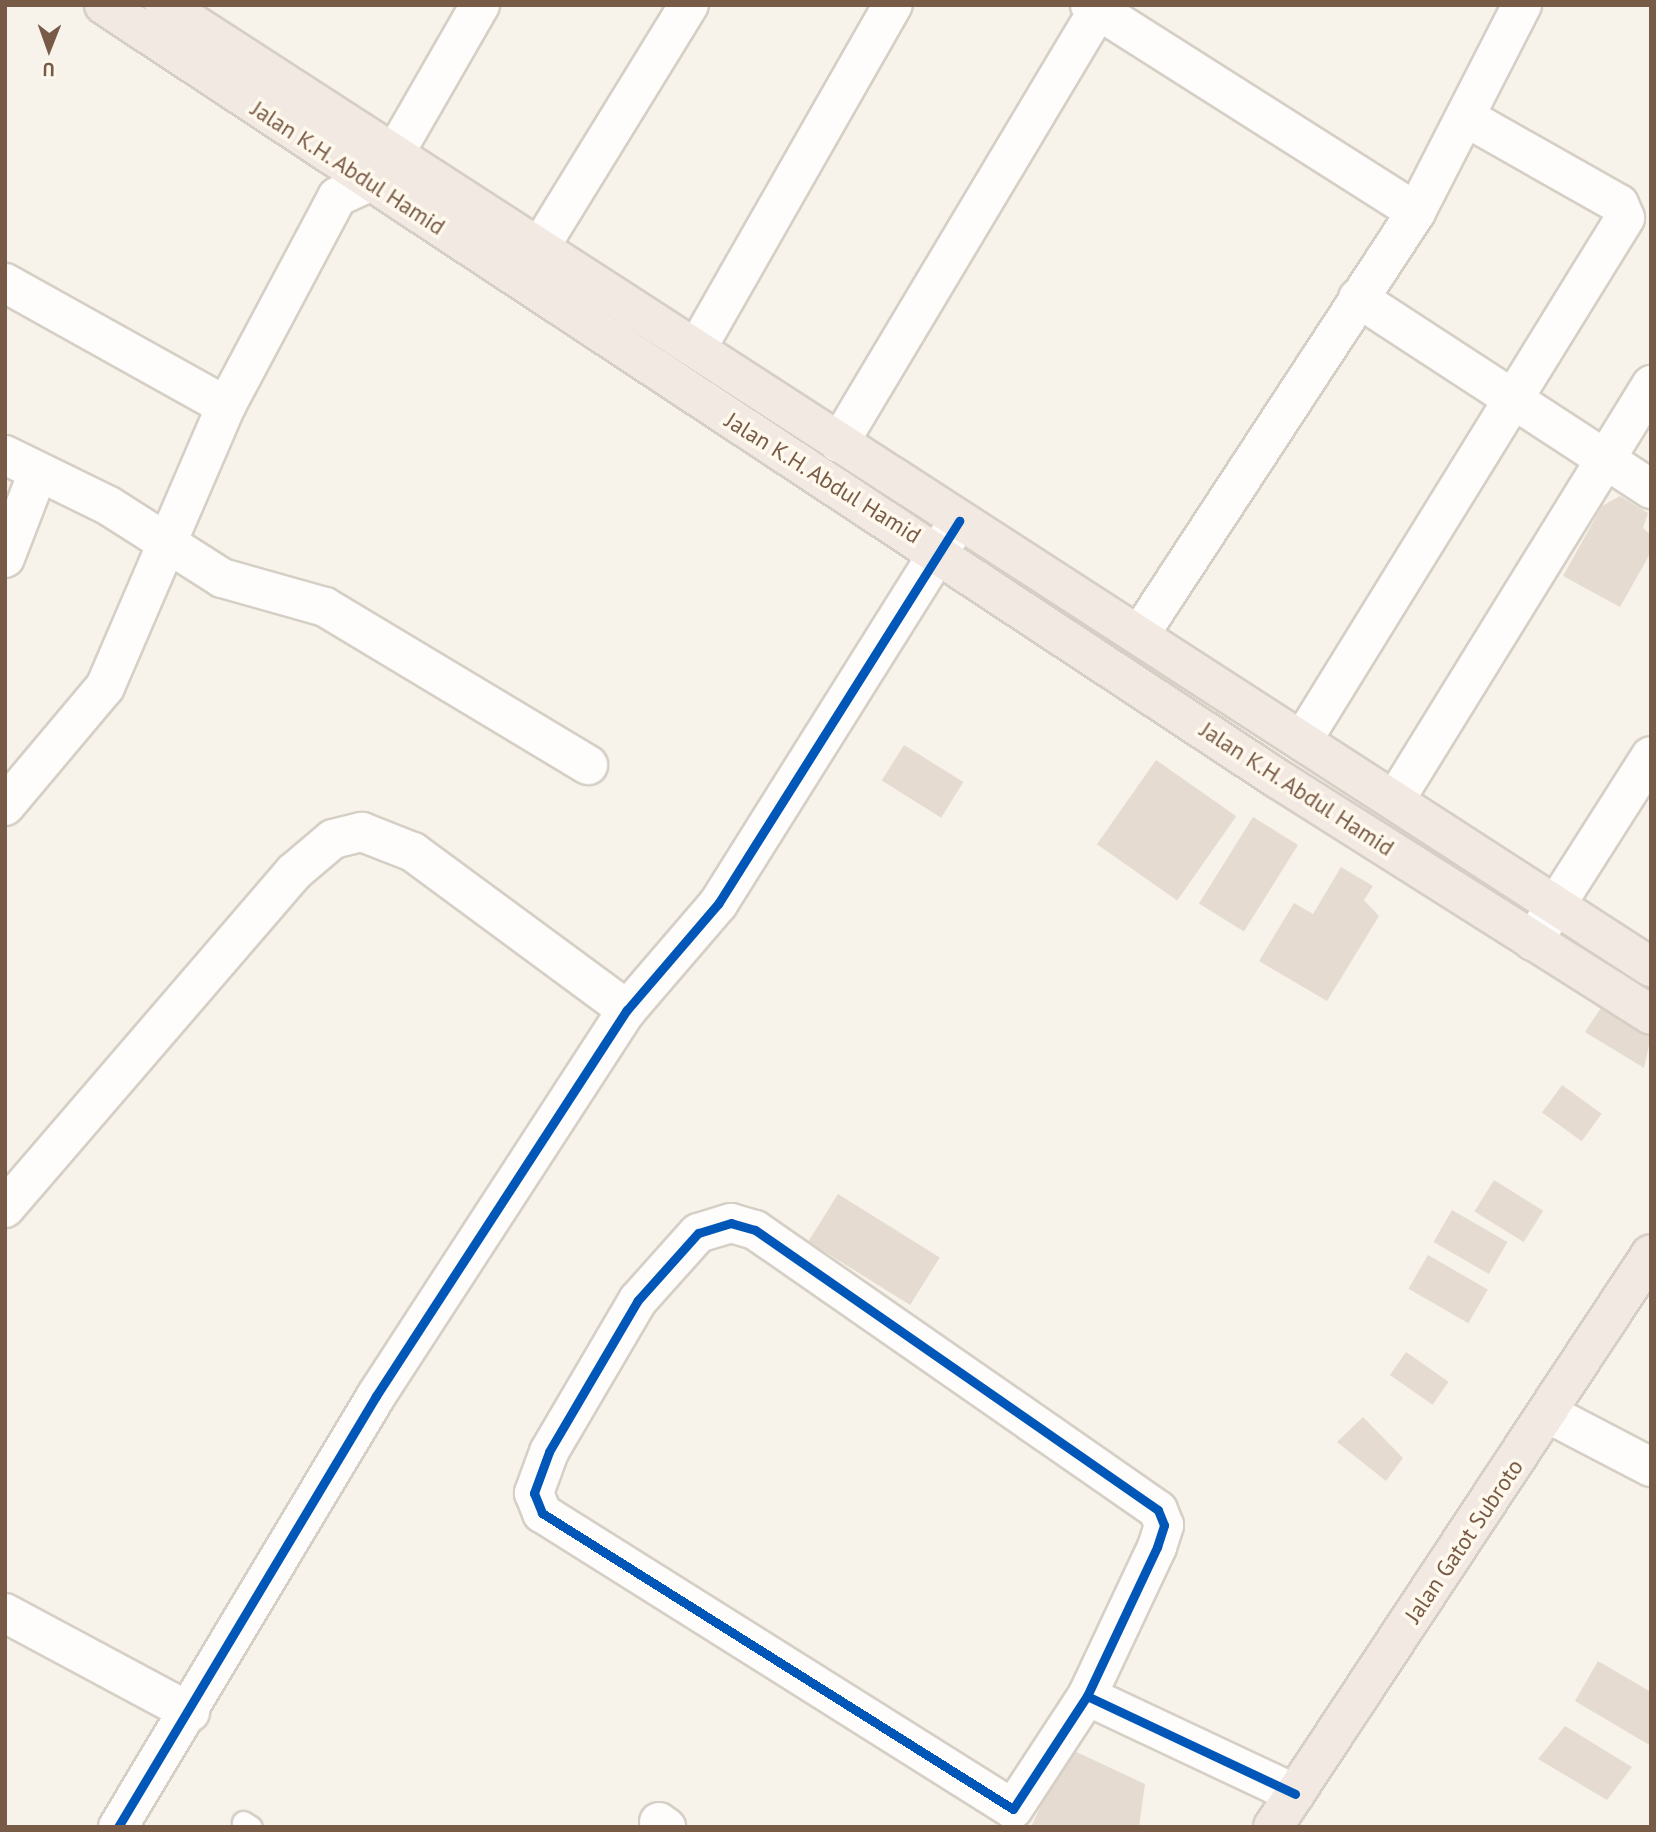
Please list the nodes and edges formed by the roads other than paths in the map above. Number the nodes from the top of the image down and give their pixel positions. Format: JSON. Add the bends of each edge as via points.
{"nodes":[{"id":1,"x":104,"y":5,"type":"edge"},
{"id":2,"x":164,"y":5,"type":"edge"},
{"id":3,"x":480,"y":5,"type":"edge"},
{"id":4,"x":688,"y":5,"type":"edge"},
{"id":5,"x":893,"y":5,"type":"edge"},
{"id":6,"x":1522,"y":5,"type":"edge"},
{"id":7,"x":1097,"y":7,"type":"edge"},
{"id":8,"x":1466,"y":118,"type":"junction"},
{"id":9,"x":380,"y":170,"type":"junction"},
{"id":10,"x":1416,"y":212,"type":"junction"},
{"id":11,"x":538,"y":250,"type":"junction"},
{"id":12,"x":5,"y":284,"type":"edge"},
{"id":13,"x":1358,"y":298,"type":"junction"},
{"id":14,"x":697,"y":348,"type":"junction"},
{"id":15,"x":1651,"y":385,"type":"edge"},
{"id":16,"x":1519,"y":399,"type":"junction"},
{"id":17,"x":226,"y":406,"type":"junction"},
{"id":18,"x":839,"y":443,"type":"junction"},
{"id":19,"x":1606,"y":460,"type":"junction"},
{"id":20,"x":22,"y":463,"type":"edge"},
{"id":21,"x":1651,"y":489,"type":"edge"},
{"id":22,"x":949,"y":536,"type":"junction"},
{"id":23,"x":166,"y":545,"type":"junction"},
{"id":24,"x":5,"y":558,"type":"edge"},
{"id":25,"x":1140,"y":634,"type":"junction"},
{"id":26,"x":1302,"y":741,"type":"junction"},
{"id":27,"x":1651,"y":756,"type":"edge"},
{"id":28,"x":588,"y":765,"type":"dead end"},
{"id":29,"x":1395,"y":800,"type":"junction"},
{"id":30,"x":5,"y":806,"type":"edge"},
{"id":31,"x":1558,"y":904,"type":"junction"},
{"id":32,"x":1533,"y":942,"type":"junction"},
{"id":33,"x":1651,"y":967,"type":"edge"},
{"id":34,"x":627,"y":1010,"type":"junction"},
{"id":35,"x":1651,"y":1015,"type":"edge"},
{"id":36,"x":5,"y":1208,"type":"edge"},
{"id":37,"x":1651,"y":1254,"type":"edge"},
{"id":38,"x":1549,"y":1414,"type":"junction"},
{"id":39,"x":1651,"y":1467,"type":"edge"},
{"id":40,"x":5,"y":1613,"type":"edge"},
{"id":41,"x":1087,"y":1696,"type":"junction"},
{"id":42,"x":190,"y":1712,"type":"junction"},
{"id":43,"x":1295,"y":1794,"type":"junction"},
{"id":44,"x":1011,"y":1818,"type":"edge"},
{"id":45,"x":118,"y":1827,"type":"edge"},
{"id":46,"x":1273,"y":1827,"type":"edge"}],
"edges":[{"from":1,"to":9,"type":"highway","name":"Jalan K.H. Abdul Hamid"},
{"from":2,"to":9,"type":"highway","name":"Jalan K.H. Abdul Hamid"},
{"from":3,"to":9,"type":"street"},
{"from":4,"to":11,"type":"street"},
{"from":5,"to":14,"type":"street"},
{"from":6,"to":8,"type":"street"},
{"from":7,"to":10,"type":"street"},
{"from":7,"to":18,"type":"street"},
{"from":8,"to":10,"type":"street"},
{"from":8,"to":16,"type":"street","via":[[1624,211],[1622,227]]},
{"from":9,"to":11,"type":"highway","name":"Jalan K.H. Abdul Hamid"},
{"from":9,"to":17,"type":"street","via":[[338,197]]},
{"from":9,"to":22,"type":"highway","name":"Jalan K.H. Abdul Hamid"},
{"from":10,"to":13,"type":"street"},
{"from":11,"to":14,"type":"highway","name":"Jalan K.H. Abdul Hamid"},
{"from":12,"to":17,"type":"street"},
{"from":13,"to":16,"type":"street"},
{"from":13,"to":25,"type":"street"},
{"from":14,"to":18,"type":"highway","name":"Jalan K.H. Abdul Hamid"},
{"from":15,"to":19,"type":"street"},
{"from":16,"to":19,"type":"street"},
{"from":16,"to":26,"type":"street"},
{"from":17,"to":23,"type":"street"},
{"from":18,"to":22,"type":"highway","name":"Jalan K.H. Abdul Hamid"},
{"from":19,"to":21,"type":"street"},
{"from":19,"to":29,"type":"street"},
{"from":20,"to":23,"type":"street"},
{"from":20,"to":24,"type":"street"},
{"from":22,"to":25,"type":"highway","name":"Jalan K.H. Abdul Hamid"},
{"from":22,"to":32,"type":"highway","name":"Jalan K.H. Abdul Hamid"},
{"from":22,"to":34,"type":"street","via":[[718,904]]},
{"from":23,"to":28,"type":"street","via":[[222,578],[325,607]]},
{"from":23,"to":30,"type":"street","via":[[105,687]]},
{"from":25,"to":26,"type":"highway","name":"Jalan K.H. Abdul Hamid"},
{"from":26,"to":29,"type":"highway","name":"Jalan K.H. Abdul Hamid"},
{"from":27,"to":31,"type":"street"},
{"from":29,"to":31,"type":"highway","name":"Jalan K.H. Abdul Hamid"},
{"from":31,"to":32,"type":"street"},
{"from":31,"to":33,"type":"highway","name":"Jalan K.H. Abdul Hamid"},
{"from":32,"to":35,"type":"highway","name":"Jalan K.H. Abdul Hamid"},
{"from":34,"to":36,"type":"street","via":[[413,852],[362,832],[333,839],[294,872]]},
{"from":34,"to":42,"type":"street","via":[[376,1396]]},
{"from":37,"to":38,"type":"highway","name":"Jalan Gatot Subroto"},
{"from":38,"to":39,"type":"street"},
{"from":38,"to":43,"type":"highway","name":"Jalan Gatot Subroto"},
{"from":40,"to":42,"type":"street"},
{"from":41,"to":43,"type":"street"},
{"from":41,"to":44,"type":"street"},
{"from":41,"to":44,"type":"street","via":[[1157,1548],[1164,1525],[1158,1510],[755,1230],[731,1223],[698,1233],[638,1300],[549,1452],[534,1493],[542,1513]]},
{"from":42,"to":45,"type":"street"},
{"from":43,"to":46,"type":"highway","name":"Jalan Gatot Subroto"}]}
